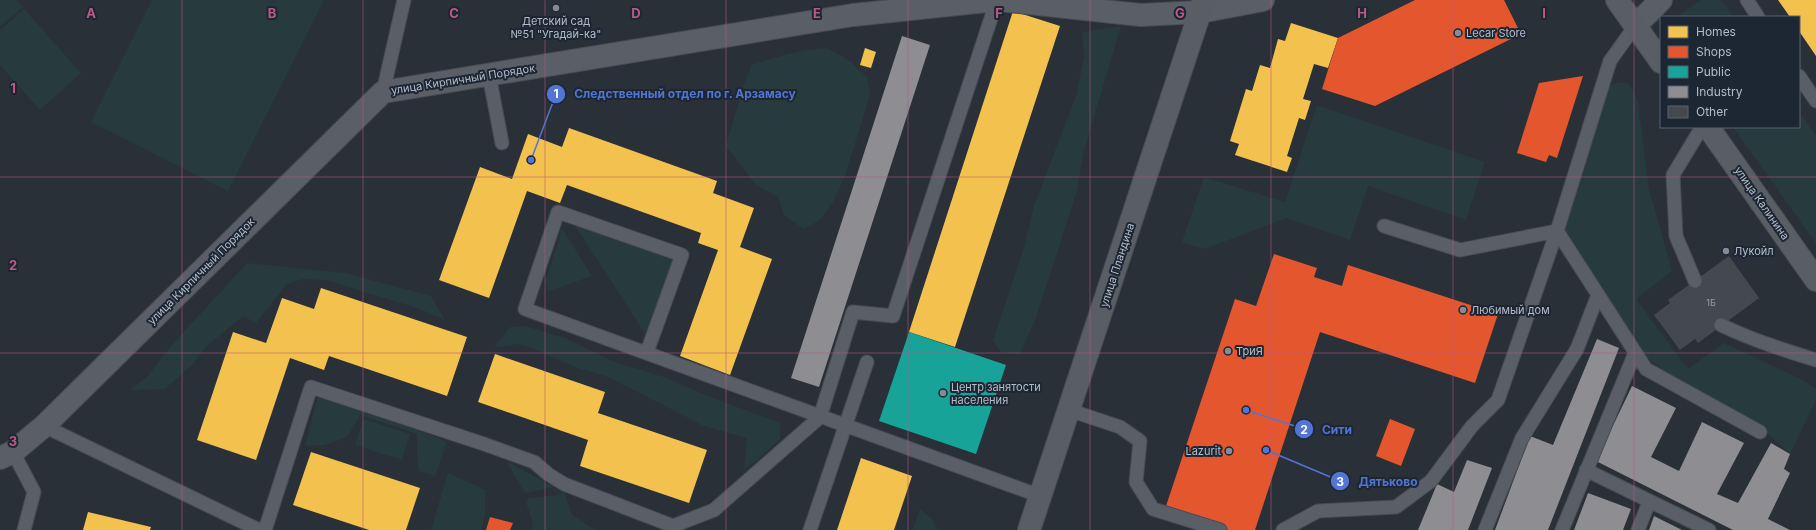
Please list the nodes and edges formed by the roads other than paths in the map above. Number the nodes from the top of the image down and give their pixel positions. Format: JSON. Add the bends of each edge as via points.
{"nodes":[{"id":1,"x":404,"y":0,"type":"edge"},
{"id":2,"x":998,"y":0,"type":"edge"},
{"id":3,"x":1263,"y":0,"type":"edge"},
{"id":4,"x":1617,"y":0,"type":"edge"},
{"id":5,"x":1661,"y":0,"type":"edge"},
{"id":6,"x":1747,"y":0,"type":"edge"},
{"id":7,"x":1202,"y":6,"type":"edge"},
{"id":8,"x":1757,"y":16,"type":"edge"},
{"id":9,"x":1635,"y":26,"type":"junction"},
{"id":10,"x":1660,"y":61,"type":"edge"},
{"id":11,"x":489,"y":75,"type":"junction"},
{"id":12,"x":1800,"y":77,"type":"edge"},
{"id":13,"x":383,"y":92,"type":"junction"},
{"id":14,"x":1816,"y":101,"type":"edge"},
{"id":15,"x":1701,"y":128,"type":"edge"},
{"id":16,"x":1709,"y":128,"type":"edge"},
{"id":17,"x":502,"y":143,"type":"dead end"},
{"id":18,"x":1384,"y":226,"type":"dead end"},
{"id":19,"x":1556,"y":231,"type":"junction"},
{"id":20,"x":1816,"y":280,"type":"edge"},
{"id":21,"x":1694,"y":281,"type":"dead end"},
{"id":22,"x":1598,"y":295,"type":"junction"},
{"id":23,"x":1721,"y":325,"type":"dead end"},
{"id":24,"x":648,"y":352,"type":"junction"},
{"id":25,"x":1634,"y":353,"type":"junction"},
{"id":26,"x":1816,"y":360,"type":"edge"},
{"id":27,"x":867,"y":362,"type":"dead end"},
{"id":28,"x":1069,"y":410,"type":"junction"},
{"id":29,"x":820,"y":417,"type":"junction"},
{"id":30,"x":44,"y":426,"type":"junction"},
{"id":31,"x":846,"y":426,"type":"junction"},
{"id":32,"x":1760,"y":432,"type":"dead end"},
{"id":33,"x":6,"y":455,"type":"edge"},
{"id":34,"x":1586,"y":470,"type":"junction"},
{"id":35,"x":1040,"y":496,"type":"junction"},
{"id":36,"x":1649,"y":502,"type":"junction"},
{"id":37,"x":24,"y":530,"type":"edge"},
{"id":38,"x":259,"y":530,"type":"edge"},
{"id":39,"x":265,"y":530,"type":"edge"},
{"id":40,"x":810,"y":530,"type":"edge"},
{"id":41,"x":1029,"y":530,"type":"edge"},
{"id":42,"x":1220,"y":530,"type":"edge"},
{"id":43,"x":1283,"y":530,"type":"edge"},
{"id":44,"x":1485,"y":530,"type":"edge"},
{"id":45,"x":1562,"y":530,"type":"edge"},
{"id":46,"x":1638,"y":530,"type":"edge"},
{"id":47,"x":1708,"y":530,"type":"edge"}],
"edges":[{"from":1,"to":13,"type":"lane"},
{"from":2,"to":7,"type":"street","name":"улица Кирпичный Порядок","via":[[1141,15]]},
{"from":2,"to":11,"type":"street","name":"улица Кирпичный Порядок","via":[[853,15]]},
{"from":2,"to":29,"type":"lane","via":[[893,316],[853,312]]},
{"from":3,"to":7,"type":"street","name":"улица Кирпичный Порядок"},
{"from":4,"to":9,"type":"street"},
{"from":5,"to":9,"type":"street"},
{"from":6,"to":8,"type":"lane"},
{"from":7,"to":28,"type":"street","name":"улица Пландина"},
{"from":9,"to":10,"type":"street"},
{"from":9,"to":19,"type":"lane","via":[[1610,61]]},
{"from":11,"to":13,"type":"street","name":"улица Кирпичный Порядок"},
{"from":11,"to":17,"type":"lane"},
{"from":12,"to":14,"type":"lane"},
{"from":13,"to":30,"type":"street","name":"улица Кирпичный Порядок"},
{"from":15,"to":21,"type":"lane","via":[[1673,175],[1676,236]]},
{"from":16,"to":20,"type":"street","name":"улица Калинина"},
{"from":18,"to":19,"type":"lane","via":[[1460,250]]},
{"from":19,"to":22,"type":"lane"},
{"from":19,"to":43,"type":"lane","via":[[1498,400],[1472,426],[1431,480],[1396,507],[1318,511]]},
{"from":22,"to":25,"type":"lane"},
{"from":22,"to":44,"type":"lane","via":[[1577,349],[1522,438]]},
{"from":23,"to":26,"type":"lane","via":[[1767,345]]},
{"from":24,"to":24,"type":"lane","via":[[525,309],[558,212],[682,255]]},
{"from":24,"to":29,"type":"lane"},
{"from":25,"to":32,"type":"lane","via":[[1646,369]]},
{"from":25,"to":34,"type":"lane"},
{"from":27,"to":31,"type":"lane"},
{"from":28,"to":35,"type":"street","name":"улица Пландина"},
{"from":28,"to":42,"type":"lane","via":[[1120,426],[1140,441],[1136,482],[1153,509]]},
{"from":29,"to":31,"type":"lane"},
{"from":29,"to":39,"type":"lane","via":[[714,510],[673,526],[564,484],[534,462],[311,386]]},
{"from":30,"to":33,"type":"street","name":"улица Кирпичный Порядок"},
{"from":30,"to":38,"type":"lane"},
{"from":31,"to":35,"type":"lane"},
{"from":31,"to":40,"type":"lane"},
{"from":33,"to":37,"type":"lane","via":[[34,492]]},
{"from":34,"to":36,"type":"lane"},
{"from":34,"to":45,"type":"lane"},
{"from":35,"to":41,"type":"street","name":"улица Пландина"},
{"from":36,"to":46,"type":"lane"},
{"from":36,"to":47,"type":"lane"}]}
